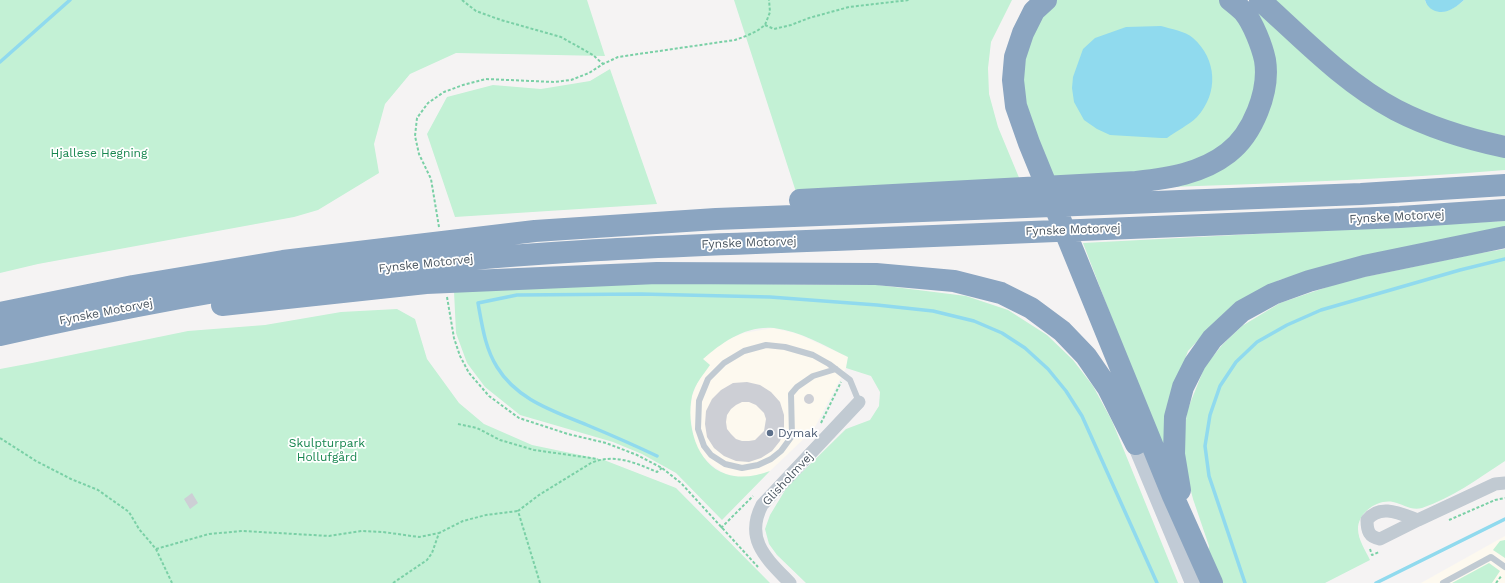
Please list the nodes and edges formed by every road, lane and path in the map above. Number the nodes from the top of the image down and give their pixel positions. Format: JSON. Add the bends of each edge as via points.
{"nodes":[{"id":1,"x":462,"y":0,"type":"edge"},
{"id":2,"x":769,"y":0,"type":"edge"},
{"id":3,"x":909,"y":0,"type":"edge"},
{"id":4,"x":1027,"y":0,"type":"edge"},
{"id":5,"x":1046,"y":0,"type":"edge"},
{"id":6,"x":1230,"y":0,"type":"edge"},
{"id":7,"x":1260,"y":0,"type":"edge"},
{"id":8,"x":765,"y":25,"type":"junction"},
{"id":9,"x":603,"y":64,"type":"junction"},
{"id":10,"x":1023,"y":146,"type":"junction"},
{"id":11,"x":1505,"y":147,"type":"edge"},
{"id":12,"x":1505,"y":185,"type":"edge"},
{"id":13,"x":436,"y":203,"type":"dead end"},
{"id":14,"x":1505,"y":210,"type":"edge"},
{"id":15,"x":535,"y":231,"type":"junction"},
{"id":16,"x":1505,"y":237,"type":"edge"},
{"id":17,"x":1080,"y":285,"type":"junction"},
{"id":18,"x":0,"y":313,"type":"edge"},
{"id":19,"x":449,"y":314,"type":"dead end"},
{"id":20,"x":63,"y":321,"type":"junction"},
{"id":21,"x":0,"y":335,"type":"edge"},
{"id":22,"x":836,"y":369,"type":"junction"},
{"id":23,"x":859,"y":402,"type":"joint"},
{"id":24,"x":458,"y":424,"type":"dead end"},
{"id":25,"x":0,"y":438,"type":"edge"},
{"id":26,"x":1136,"y":444,"type":"junction"},
{"id":27,"x":599,"y":460,"type":"junction"},
{"id":28,"x":662,"y":468,"type":"junction"},
{"id":29,"x":1505,"y":483,"type":"edge"},
{"id":30,"x":518,"y":511,"type":"junction"},
{"id":31,"x":1418,"y":520,"type":"dead end"},
{"id":32,"x":439,"y":533,"type":"junction"},
{"id":33,"x":156,"y":549,"type":"junction"},
{"id":34,"x":1201,"y":558,"type":"junction"},
{"id":35,"x":1505,"y":567,"type":"edge"},
{"id":36,"x":1505,"y":570,"type":"edge"},
{"id":37,"x":762,"y":572,"type":"dead end"},
{"id":38,"x":172,"y":583,"type":"edge"},
{"id":39,"x":393,"y":583,"type":"edge"},
{"id":40,"x":540,"y":583,"type":"edge"},
{"id":41,"x":790,"y":583,"type":"edge"},
{"id":42,"x":1194,"y":583,"type":"edge"},
{"id":43,"x":1212,"y":583,"type":"edge"},
{"id":44,"x":1443,"y":583,"type":"edge"},
{"id":45,"x":1496,"y":583,"type":"edge"}],
"edges":[{"from":1,"to":9,"type":"path","via":[[476,11],[561,37],[593,55]]},
{"from":2,"to":8,"type":"path","via":[[770,12]]},
{"from":3,"to":8,"type":"path","via":[[849,7],[774,29]]},
{"from":4,"to":10,"type":"highway","via":[[1009,29],[1001,54],[999,82],[1003,112]]},
{"from":5,"to":10,"type":"highway","via":[[1034,11],[1015,58],[1013,80]]},
{"from":6,"to":15,"type":"highway","via":[[1244,13],[1258,38],[1265,60],[1261,103],[1254,122],[1228,153],[1192,172],[1136,182],[656,208]]},
{"from":7,"to":11,"type":"highway","via":[[1361,88],[1396,110],[1440,130]]},
{"from":8,"to":9,"type":"path","via":[[735,40],[618,57]]},
{"from":9,"to":13,"type":"path","via":[[589,74],[571,80],[554,82],[486,79],[444,92],[428,103],[417,118],[415,136],[419,154],[431,179]]},
{"from":10,"to":17,"type":"highway"},
{"from":12,"to":15,"type":"highway","name":"Fynske Motorvej","via":[[1362,194],[716,218]]},
{"from":14,"to":20,"type":"highway","name":"Fynske Motorvej","via":[[1400,217],[669,246],[490,256],[335,273],[218,291]]},
{"from":15,"to":18,"type":"highway","name":"Fynske Motorvej","via":[[283,261],[133,286]]},
{"from":16,"to":34,"type":"highway","via":[[1364,266],[1309,281],[1273,294],[1242,311],[1212,339],[1195,363],[1183,387],[1175,417],[1174,454],[1181,494]]},
{"from":17,"to":26,"type":"highway"},
{"from":17,"to":34,"type":"highway"},
{"from":19,"to":28,"type":"path","via":[[460,356],[469,373],[489,396],[509,411],[530,422],[606,443]]},
{"from":20,"to":21,"type":"highway","name":"Fynske Motorvej"},
{"from":20,"to":26,"type":"highway","via":[[133,316],[434,283],[657,273],[876,274],[954,281],[1001,293],[1031,308],[1062,330],[1086,356],[1108,388]]},
{"from":22,"to":22,"type":"lane","via":[[812,355],[785,347],[766,345],[744,351],[724,363],[708,379],[702,393],[699,401],[698,429],[704,446],[711,455],[724,464],[742,468],[771,459],[792,436],[792,394],[796,387],[813,376]]},
{"from":22,"to":23,"type":"lane","via":[[850,380]]},
{"from":23,"to":41,"type":"street","name":"Glisholmvej","via":[[762,505],[757,516],[755,529],[758,543],[766,558]]},
{"from":24,"to":27,"type":"path","via":[[477,428],[500,440],[534,450]]},
{"from":25,"to":33,"type":"path","via":[[71,479],[104,494],[129,512]]},
{"from":26,"to":42,"type":"street"},
{"from":27,"to":28,"type":"path","via":[[626,460],[657,472]]},
{"from":27,"to":30,"type":"path","via":[[539,495]]},
{"from":28,"to":37,"type":"path","via":[[681,483]]},
{"from":29,"to":31,"type":"street","via":[[1495,484]]},
{"from":30,"to":32,"type":"path","via":[[463,521]]},
{"from":30,"to":40,"type":"path"},
{"from":32,"to":33,"type":"path","via":[[419,537],[362,531],[328,536],[243,531],[209,534]]},
{"from":32,"to":39,"type":"path","via":[[427,560]]},
{"from":33,"to":38,"type":"path"},
{"from":34,"to":43,"type":"highway"},
{"from":35,"to":44,"type":"lane","via":[[1491,557]]},
{"from":36,"to":45,"type":"path"}]}
